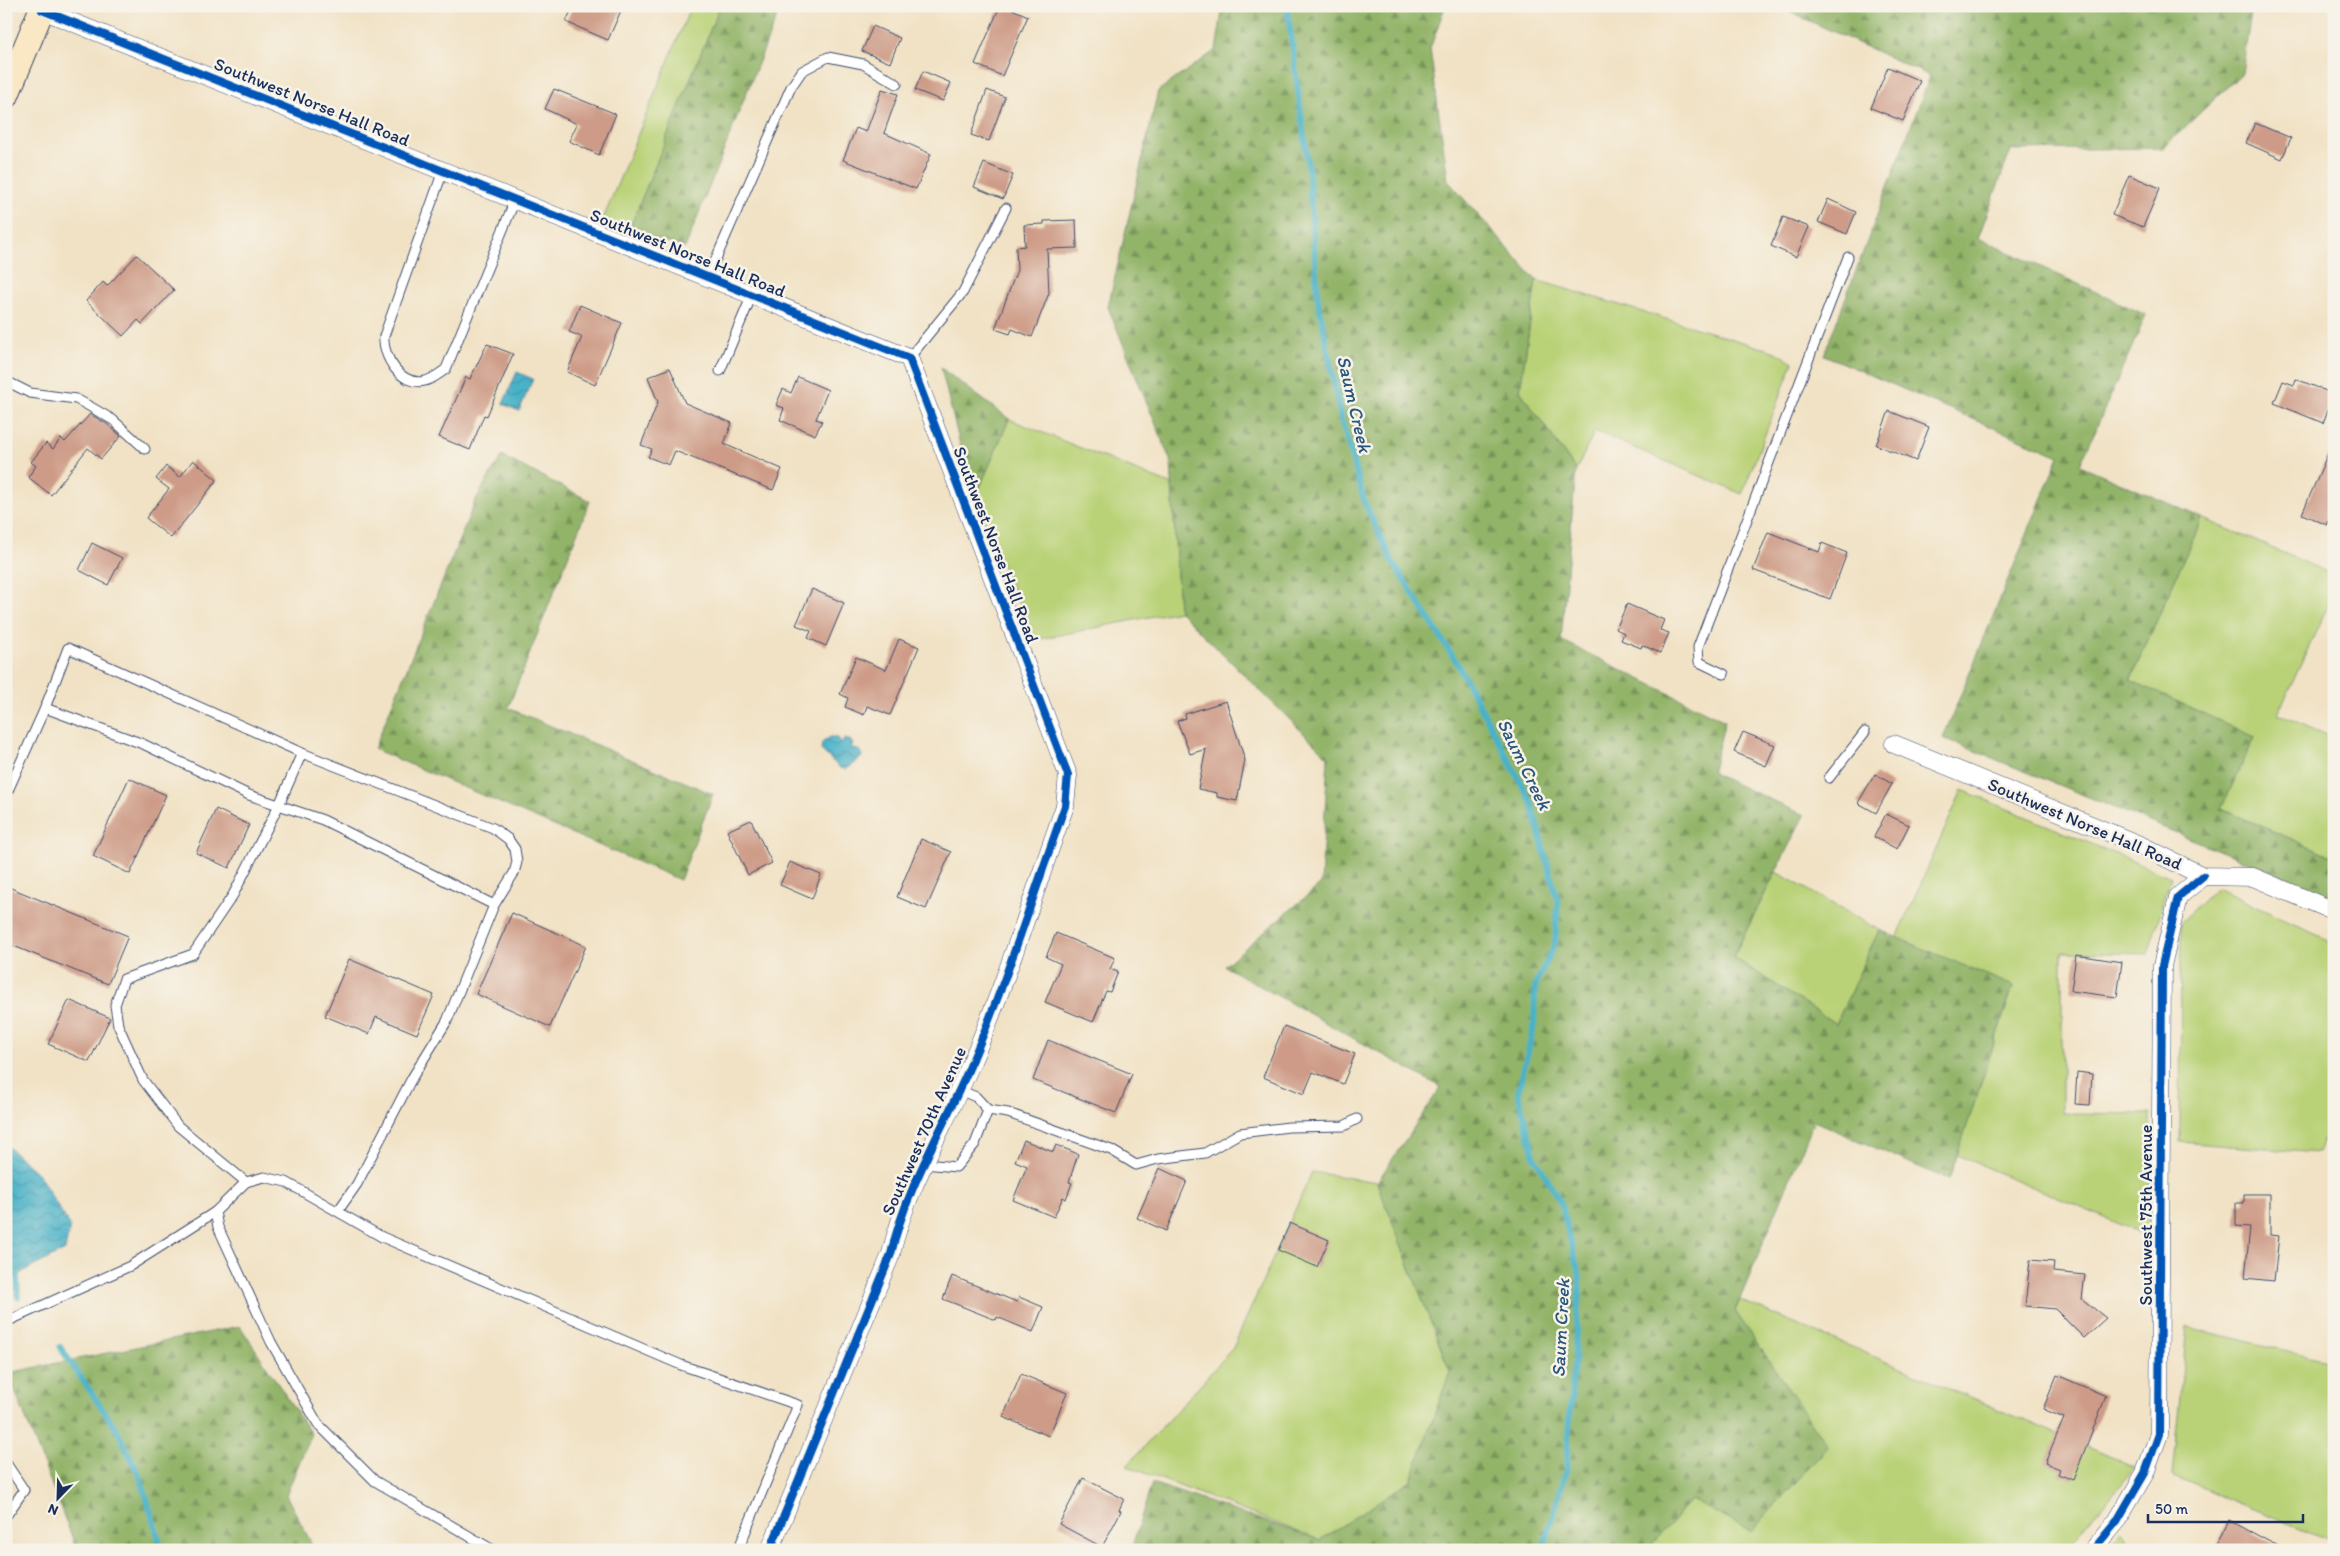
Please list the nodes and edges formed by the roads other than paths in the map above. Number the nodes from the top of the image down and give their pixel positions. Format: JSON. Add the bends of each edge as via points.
{"nodes":[{"id":1,"x":42,"y":8,"type":"edge"},
{"id":2,"x":897,"y":84,"type":"dead end"},
{"id":3,"x":6,"y":96,"type":"edge"},
{"id":4,"x":443,"y":171,"type":"junction"},
{"id":5,"x":515,"y":200,"type":"junction"},
{"id":6,"x":1006,"y":208,"type":"dead end"},
{"id":7,"x":1848,"y":257,"type":"dead end"},
{"id":8,"x":708,"y":277,"type":"junction"},
{"id":9,"x":752,"y":295,"type":"junction"},
{"id":10,"x":909,"y":358,"type":"junction"},
{"id":11,"x":720,"y":371,"type":"dead end"},
{"id":12,"x":6,"y":381,"type":"edge"},
{"id":13,"x":145,"y":449,"type":"dead end"},
{"id":14,"x":1724,"y":674,"type":"dead end"},
{"id":15,"x":45,"y":708,"type":"junction"},
{"id":16,"x":1865,"y":732,"type":"dead end"},
{"id":17,"x":1894,"y":744,"type":"dead end"},
{"id":18,"x":302,"y":753,"type":"junction"},
{"id":19,"x":1068,"y":775,"type":"joint"},
{"id":20,"x":1829,"y":778,"type":"dead end"},
{"id":21,"x":6,"y":795,"type":"edge"},
{"id":22,"x":279,"y":805,"type":"junction"},
{"id":23,"x":2203,"y":876,"type":"junction"},
{"id":24,"x":494,"y":905,"type":"junction"},
{"id":25,"x":2334,"y":911,"type":"edge"},
{"id":26,"x":959,"y":1090,"type":"junction"},
{"id":27,"x":988,"y":1110,"type":"junction"},
{"id":28,"x":1357,"y":1119,"type":"dead end"},
{"id":29,"x":925,"y":1164,"type":"junction"},
{"id":30,"x":246,"y":1182,"type":"junction"},
{"id":31,"x":338,"y":1211,"type":"junction"},
{"id":32,"x":215,"y":1212,"type":"junction"},
{"id":33,"x":6,"y":1322,"type":"edge"},
{"id":34,"x":6,"y":1463,"type":"edge"},
{"id":35,"x":6,"y":1516,"type":"edge"},
{"id":36,"x":493,"y":1550,"type":"edge"},
{"id":37,"x":738,"y":1550,"type":"edge"},
{"id":38,"x":770,"y":1550,"type":"edge"},
{"id":39,"x":2093,"y":1550,"type":"edge"}],
"edges":[{"from":1,"to":3,"type":"main road"},
{"from":1,"to":4,"type":"street","name":"Southwest Norse Hall Road"},
{"from":2,"to":8,"type":"lane","via":[[863,64],[828,57],[802,71],[791,87]]},
{"from":4,"to":5,"type":"street","name":"Southwest Norse Hall Road"},
{"from":4,"to":5,"type":"lane","via":[[384,336],[391,363],[405,378],[423,381],[446,369]]},
{"from":5,"to":8,"type":"street","name":"Southwest Norse Hall Road"},
{"from":6,"to":10,"type":"lane","via":[[962,292]]},
{"from":7,"to":14,"type":"lane","via":[[1698,647],[1699,662]]},
{"from":8,"to":9,"type":"street","name":"Southwest Norse Hall Road"},
{"from":9,"to":10,"type":"street","name":"Southwest Norse Hall Road"},
{"from":9,"to":11,"type":"lane"},
{"from":10,"to":19,"type":"street","name":"Southwest Norse Hall Road"},
{"from":12,"to":13,"type":"lane","via":[[30,393],[76,399],[113,420]]},
{"from":15,"to":18,"type":"lane","via":[[68,648]]},
{"from":15,"to":21,"type":"lane"},
{"from":15,"to":22,"type":"lane","via":[[144,744],[250,795]]},
{"from":16,"to":20,"type":"lane"},
{"from":17,"to":23,"type":"street","name":"Southwest Norse Hall Road","via":[[2142,846]]},
{"from":18,"to":22,"type":"lane"},
{"from":18,"to":24,"type":"lane","via":[[493,828],[508,839],[515,849],[517,862],[514,873]]},
{"from":19,"to":26,"type":"street","name":"Southwest 70th Avenue","via":[[1065,806],[992,1012]]},
{"from":22,"to":24,"type":"lane","via":[[323,820]]},
{"from":22,"to":30,"type":"lane","via":[[233,895],[193,954],[124,979],[115,1005],[118,1025],[143,1080],[178,1126]]},
{"from":23,"to":25,"type":"street","name":"Southwest Norse Hall Road","via":[[2252,878]]},
{"from":23,"to":39,"type":"street","name":"Southwest 75th Avenue","via":[[2178,897],[2162,966],[2159,1434],[2145,1473],[2117,1521]]},
{"from":24,"to":31,"type":"lane","via":[[447,1021],[412,1078],[357,1184]]},
{"from":26,"to":27,"type":"lane","via":[[976,1097]]},
{"from":26,"to":29,"type":"street","name":"Southwest 70th Avenue"},
{"from":27,"to":28,"type":"lane","via":[[1008,1113],[1102,1147],[1136,1164],[1205,1153],[1240,1133],[1289,1127],[1344,1126]]},
{"from":27,"to":29,"type":"lane","via":[[975,1144],[956,1167]]},
{"from":29,"to":38,"type":"street","name":"Southwest 70th Avenue","via":[[898,1223],[891,1254]]},
{"from":30,"to":31,"type":"lane","via":[[264,1177],[286,1182]]},
{"from":30,"to":32,"type":"lane"},
{"from":31,"to":37,"type":"lane","via":[[382,1237],[681,1365],[798,1405]]},
{"from":32,"to":33,"type":"lane","via":[[130,1266]]},
{"from":32,"to":36,"type":"lane","via":[[218,1227],[271,1342],[318,1424],[375,1481]]},
{"from":34,"to":35,"type":"lane","via":[[24,1490]]}]}
